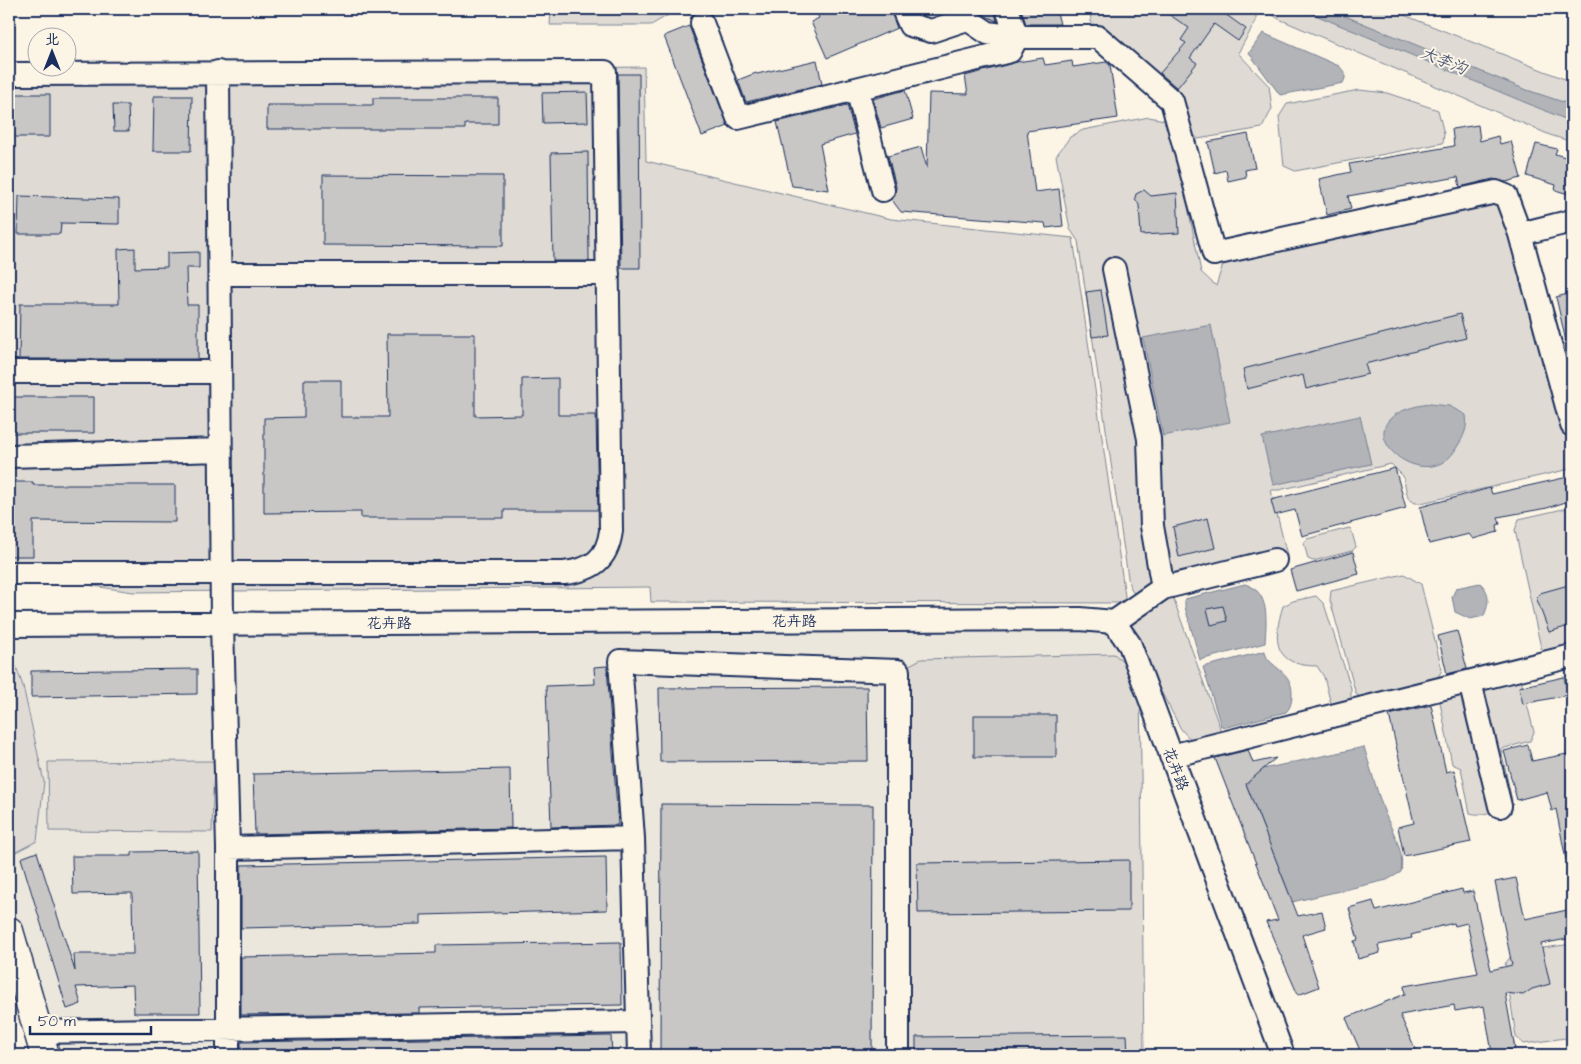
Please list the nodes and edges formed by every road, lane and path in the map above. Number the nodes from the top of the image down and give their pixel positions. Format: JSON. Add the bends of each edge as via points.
{"nodes":[{"id":1,"x":903,"y":9,"type":"edge"},
{"id":2,"x":1007,"y":9,"type":"edge"},
{"id":3,"x":702,"y":23,"type":"dead end"},
{"id":4,"x":1017,"y":37,"type":"junction"},
{"id":5,"x":218,"y":72,"type":"junction"},
{"id":6,"x":9,"y":74,"type":"edge"},
{"id":7,"x":857,"y":89,"type":"junction"},
{"id":8,"x":883,"y":190,"type":"dead end"},
{"id":9,"x":1572,"y":221,"type":"edge"},
{"id":10,"x":1520,"y":234,"type":"junction"},
{"id":11,"x":1114,"y":269,"type":"dead end"},
{"id":12,"x":220,"y":274,"type":"junction"},
{"id":13,"x":608,"y":274,"type":"junction"},
{"id":14,"x":9,"y":372,"type":"edge"},
{"id":15,"x":220,"y":372,"type":"junction"},
{"id":16,"x":1571,"y":418,"type":"edge"},
{"id":17,"x":221,"y":450,"type":"junction"},
{"id":18,"x":9,"y":456,"type":"edge"},
{"id":19,"x":1275,"y":560,"type":"dead end"},
{"id":20,"x":9,"y":573,"type":"edge"},
{"id":21,"x":222,"y":573,"type":"junction"},
{"id":22,"x":1163,"y":588,"type":"junction"},
{"id":23,"x":1114,"y":622,"type":"junction"},
{"id":24,"x":222,"y":624,"type":"junction"},
{"id":25,"x":9,"y":625,"type":"edge"},
{"id":26,"x":1572,"y":656,"type":"edge"},
{"id":27,"x":1470,"y":682,"type":"junction"},
{"id":28,"x":1171,"y":756,"type":"junction"},
{"id":29,"x":1500,"y":806,"type":"dead end"},
{"id":30,"x":633,"y":838,"type":"junction"},
{"id":31,"x":228,"y":848,"type":"junction"},
{"id":32,"x":9,"y":930,"type":"edge"},
{"id":33,"x":638,"y":1022,"type":"junction"},
{"id":34,"x":228,"y":1031,"type":"junction"},
{"id":35,"x":41,"y":1044,"type":"edge"},
{"id":36,"x":228,"y":1055,"type":"edge"},
{"id":37,"x":639,"y":1055,"type":"edge"},
{"id":38,"x":898,"y":1055,"type":"edge"},
{"id":39,"x":1283,"y":1055,"type":"edge"}],
"edges":[{"from":1,"to":4,"type":"street","via":[[910,25],[931,31],[967,20],[988,33]]},
{"from":2,"to":4,"type":"street"},
{"from":3,"to":7,"type":"street","via":[[738,118]]},
{"from":4,"to":7,"type":"street","via":[[1010,51]]},
{"from":4,"to":10,"type":"street","via":[[1098,37],[1172,101],[1214,254],[1496,192],[1506,196]]},
{"from":5,"to":6,"type":"street"},
{"from":5,"to":12,"type":"street"},
{"from":5,"to":13,"type":"street","via":[[605,72]]},
{"from":7,"to":8,"type":"street"},
{"from":9,"to":10,"type":"street"},
{"from":10,"to":16,"type":"street"},
{"from":11,"to":22,"type":"street","via":[[1149,439],[1152,526]]},
{"from":12,"to":13,"type":"street"},
{"from":12,"to":15,"type":"street"},
{"from":13,"to":21,"type":"street","via":[[611,531],[609,546],[594,564],[582,571],[564,573]]},
{"from":14,"to":15,"type":"street"},
{"from":15,"to":17,"type":"street"},
{"from":17,"to":18,"type":"street"},
{"from":17,"to":21,"type":"street"},
{"from":19,"to":22,"type":"street"},
{"from":20,"to":21,"type":"street"},
{"from":21,"to":24,"type":"street"},
{"from":22,"to":23,"type":"street"},
{"from":23,"to":24,"type":"street","name":"花卉路","via":[[1080,619]]},
{"from":23,"to":28,"type":"street","name":"花卉路","via":[[1130,646]]},
{"from":24,"to":25,"type":"street","name":"花卉路"},
{"from":24,"to":31,"type":"street"},
{"from":26,"to":27,"type":"street"},
{"from":27,"to":28,"type":"street"},
{"from":27,"to":29,"type":"street"},
{"from":28,"to":39,"type":"street","name":"花卉路"},
{"from":30,"to":31,"type":"street"},
{"from":30,"to":33,"type":"street"},
{"from":30,"to":38,"type":"street","via":[[620,661],[898,671]]},
{"from":31,"to":34,"type":"street"},
{"from":32,"to":35,"type":"main road"},
{"from":33,"to":34,"type":"street"},
{"from":33,"to":37,"type":"street"},
{"from":34,"to":35,"type":"street"},
{"from":34,"to":36,"type":"street"}]}
